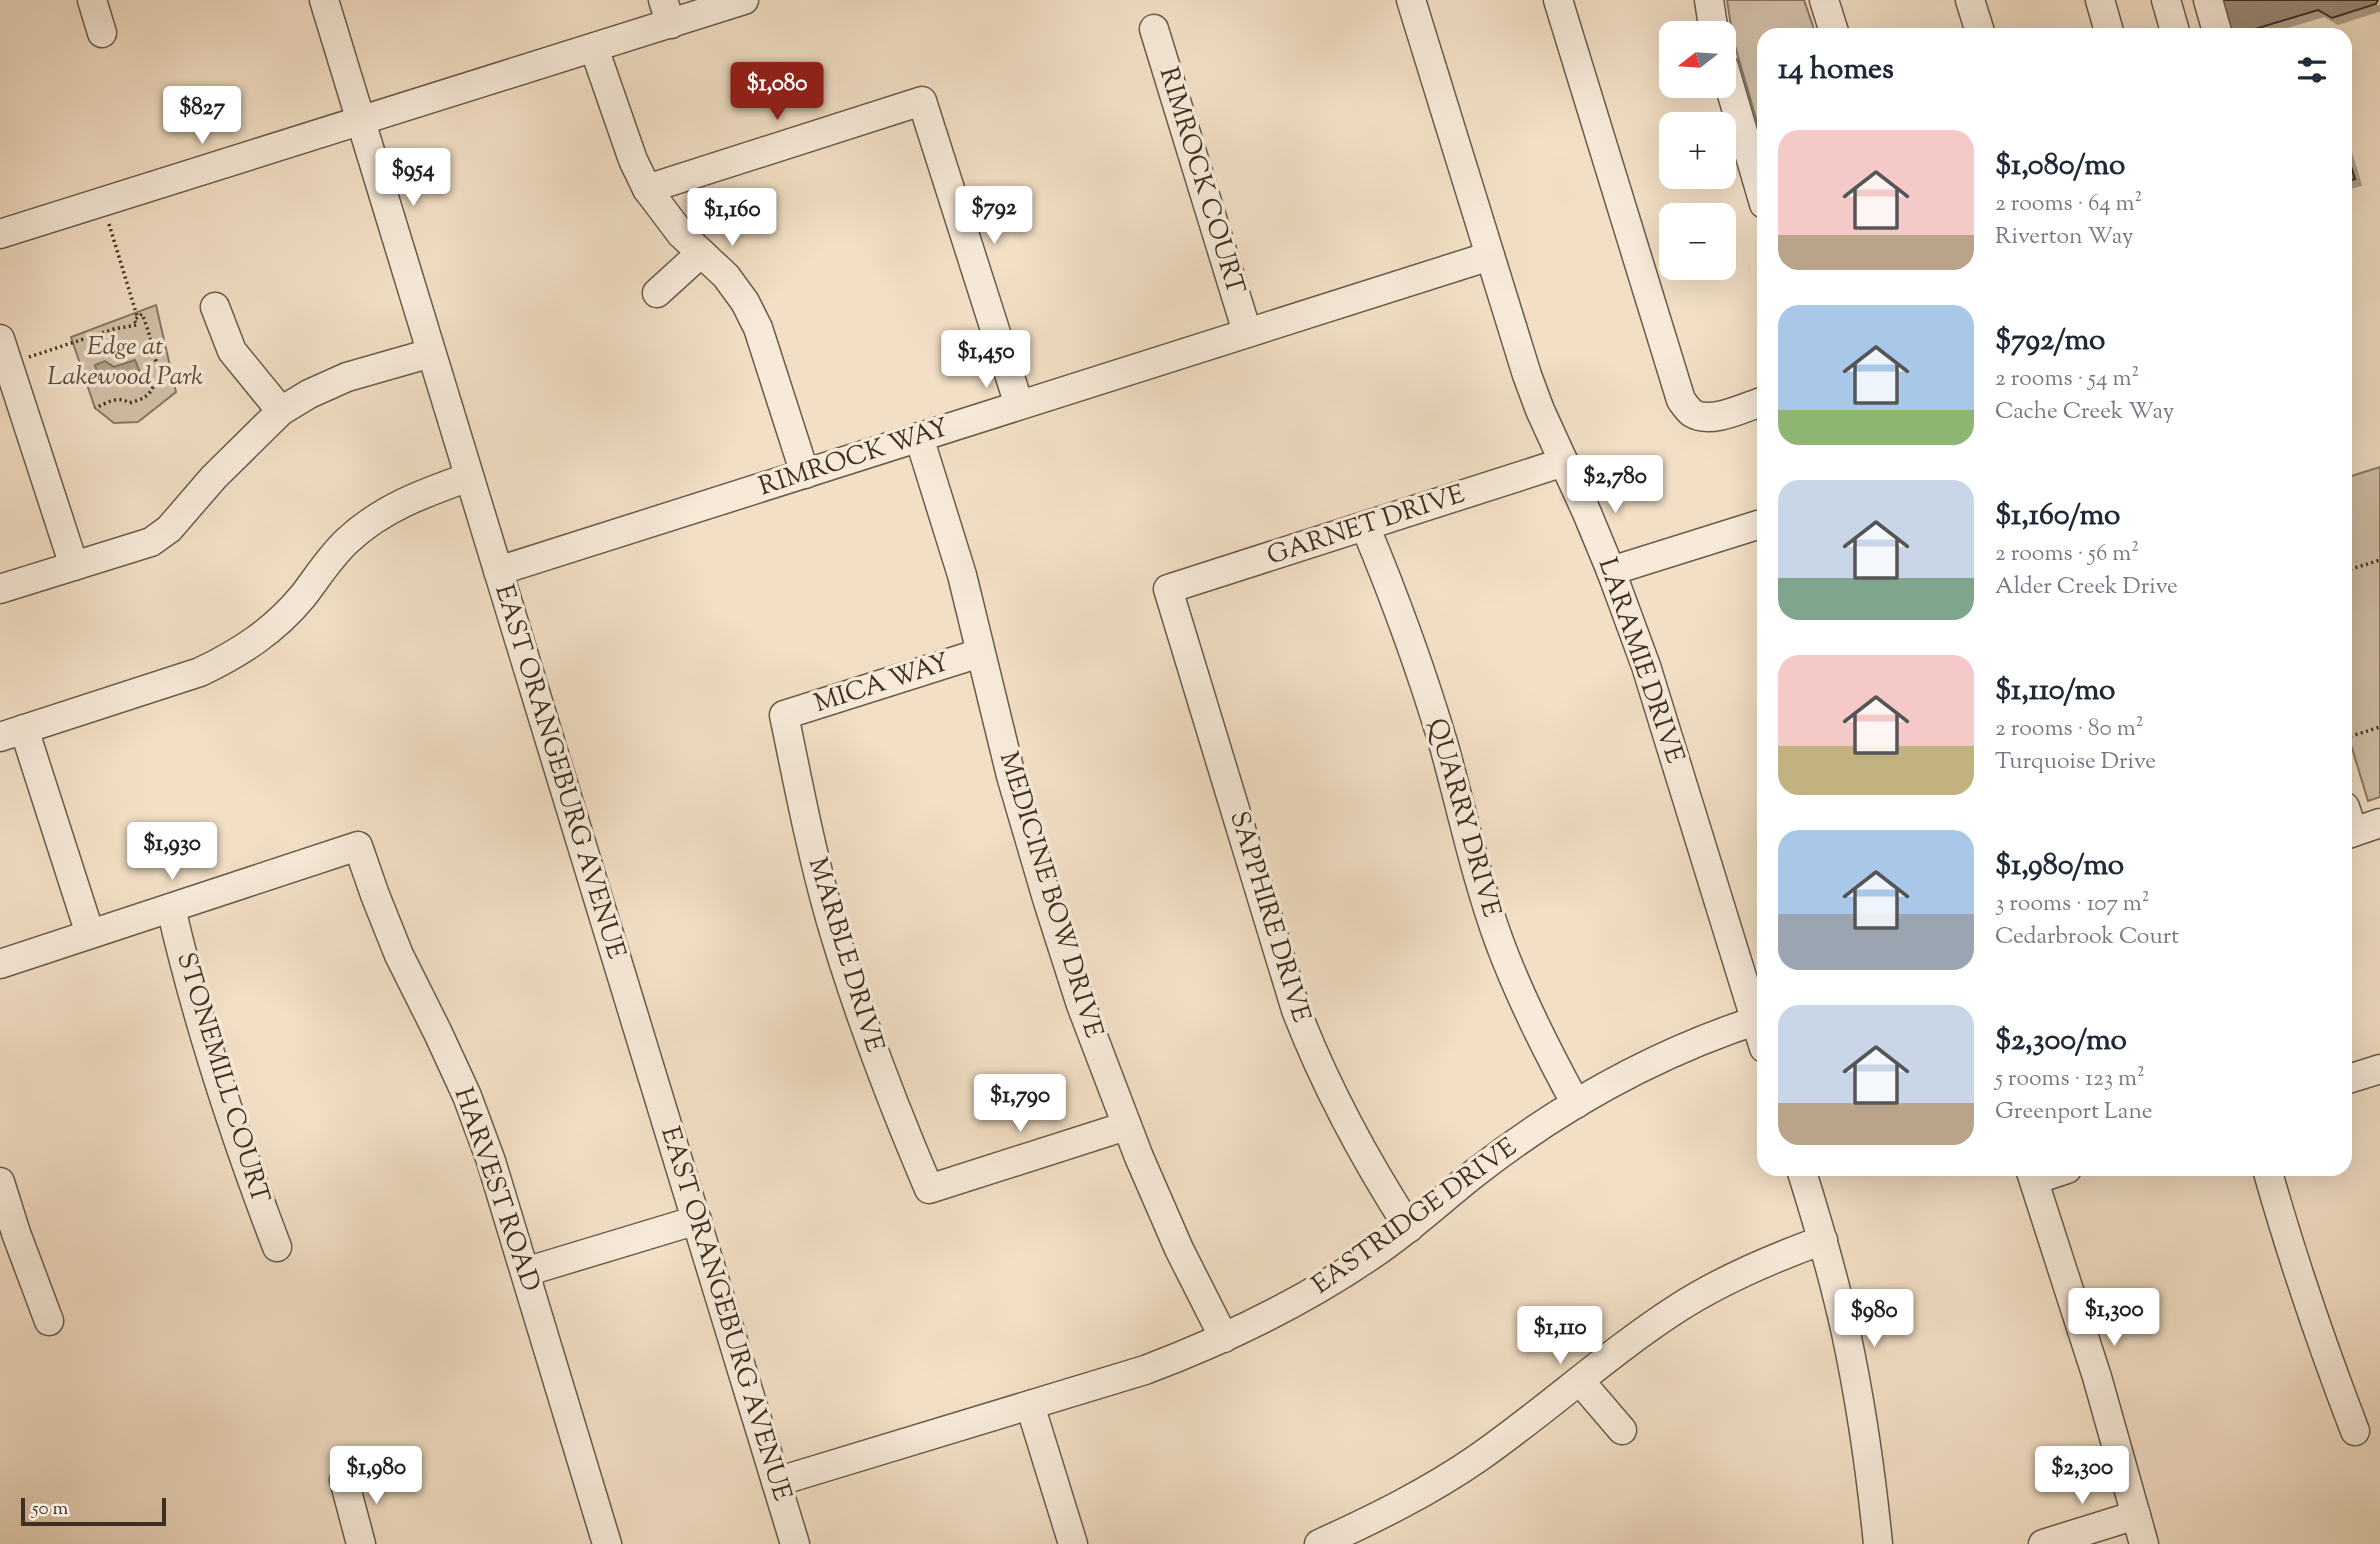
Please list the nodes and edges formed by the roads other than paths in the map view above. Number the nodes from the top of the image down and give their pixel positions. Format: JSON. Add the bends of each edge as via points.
{"nodes":[{"id":1,"x":92,"y":0,"type":"edge"},
{"id":2,"x":324,"y":0,"type":"edge"},
{"id":3,"x":744,"y":0,"type":"edge"},
{"id":4,"x":1411,"y":0,"type":"edge"},
{"id":5,"x":1558,"y":0,"type":"edge"},
{"id":6,"x":1709,"y":0,"type":"edge"},
{"id":7,"x":1824,"y":0,"type":"edge"},
{"id":8,"x":1970,"y":0,"type":"edge"},
{"id":9,"x":2100,"y":0,"type":"edge"},
{"id":10,"x":2166,"y":0,"type":"edge"},
{"id":11,"x":2208,"y":0,"type":"edge"},
{"id":12,"x":667,"y":12,"type":"edge"},
{"id":13,"x":1712,"y":21,"type":"edge"},
{"id":14,"x":1833,"y":28,"type":"edge"},
{"id":15,"x":1978,"y":28,"type":"edge"},
{"id":16,"x":2108,"y":28,"type":"edge"},
{"id":17,"x":2174,"y":28,"type":"edge"},
{"id":18,"x":2216,"y":28,"type":"edge"},
{"id":19,"x":1154,"y":29,"type":"dead end"},
{"id":20,"x":102,"y":33,"type":"dead end"},
{"id":21,"x":594,"y":48,"type":"junction"},
{"id":22,"x":1733,"y":98,"type":"edge"},
{"id":23,"x":362,"y":122,"type":"junction"},
{"id":24,"x":1757,"y":180,"type":"edge"},
{"id":25,"x":647,"y":189,"type":"junction"},
{"id":26,"x":0,"y":234,"type":"edge"},
{"id":27,"x":701,"y":253,"type":"junction"},
{"id":28,"x":1490,"y":256,"type":"junction"},
{"id":29,"x":657,"y":293,"type":"dead end"},
{"id":30,"x":215,"y":307,"type":"dead end"},
{"id":31,"x":1247,"y":332,"type":"junction"},
{"id":32,"x":0,"y":338,"type":"edge"},
{"id":33,"x":431,"y":353,"type":"junction"},
{"id":34,"x":1757,"y":403,"type":"edge"},
{"id":35,"x":1019,"y":405,"type":"junction"},
{"id":36,"x":281,"y":411,"type":"junction"},
{"id":37,"x":919,"y":437,"type":"junction"},
{"id":38,"x":1564,"y":462,"type":"junction"},
{"id":39,"x":805,"y":474,"type":"junction"},
{"id":40,"x":470,"y":477,"type":"junction"},
{"id":41,"x":1757,"y":525,"type":"edge"},
{"id":42,"x":1366,"y":526,"type":"junction"},
{"id":43,"x":74,"y":566,"type":"junction"},
{"id":44,"x":498,"y":571,"type":"junction"},
{"id":45,"x":1611,"y":571,"type":"junction"},
{"id":46,"x":0,"y":589,"type":"edge"},
{"id":47,"x":1168,"y":589,"type":"joint"},
{"id":48,"x":980,"y":653,"type":"junction"},
{"id":49,"x":784,"y":715,"type":"joint"},
{"id":50,"x":12,"y":733,"type":"edge"},
{"id":51,"x":2380,"y":824,"type":"edge"},
{"id":52,"x":2352,"y":825,"type":"edge"},
{"id":53,"x":172,"y":908,"type":"junction"},
{"id":54,"x":90,"y":934,"type":"junction"},
{"id":55,"x":0,"y":964,"type":"edge"},
{"id":56,"x":1757,"y":1011,"type":"edge"},
{"id":57,"x":1757,"y":1021,"type":"edge"},
{"id":58,"x":2380,"y":1069,"type":"edge"},
{"id":59,"x":2352,"y":1078,"type":"edge"},
{"id":60,"x":1576,"y":1104,"type":"junction"},
{"id":61,"x":1126,"y":1126,"type":"junction"},
{"id":62,"x":1803,"y":1176,"type":"edge"},
{"id":63,"x":2033,"y":1176,"type":"edge"},
{"id":64,"x":2269,"y":1176,"type":"edge"},
{"id":65,"x":0,"y":1182,"type":"edge"},
{"id":66,"x":697,"y":1220,"type":"junction"},
{"id":67,"x":1409,"y":1228,"type":"junction"},
{"id":68,"x":1823,"y":1240,"type":"junction"},
{"id":69,"x":277,"y":1247,"type":"dead end"},
{"id":70,"x":525,"y":1272,"type":"junction"},
{"id":71,"x":49,"y":1321,"type":"dead end"},
{"id":72,"x":1224,"y":1338,"type":"junction"},
{"id":73,"x":1580,"y":1381,"type":"junction"},
{"id":74,"x":1030,"y":1405,"type":"junction"},
{"id":75,"x":1622,"y":1430,"type":"dead end"},
{"id":76,"x":2355,"y":1432,"type":"dead end"},
{"id":77,"x":344,"y":1480,"type":"dead end"},
{"id":78,"x":776,"y":1482,"type":"junction"},
{"id":79,"x":2136,"y":1515,"type":"junction"},
{"id":80,"x":361,"y":1544,"type":"edge"},
{"id":81,"x":607,"y":1544,"type":"edge"},
{"id":82,"x":795,"y":1544,"type":"edge"},
{"id":83,"x":1073,"y":1544,"type":"edge"},
{"id":84,"x":1319,"y":1544,"type":"edge"},
{"id":85,"x":1878,"y":1544,"type":"edge"},
{"id":86,"x":2043,"y":1544,"type":"edge"},
{"id":87,"x":2144,"y":1544,"type":"edge"}],
"edges":[{"from":1,"to":20,"type":"street"},
{"from":2,"to":23,"type":"street","name":"EAST ORANGEBURG AVENUE"},
{"from":3,"to":12,"type":"street"},
{"from":4,"to":28,"type":"street","name":"LARAMIE DRIVE"},
{"from":5,"to":34,"type":"street","via":[[1681,400],[1703,417]]},
{"from":6,"to":13,"type":"street"},
{"from":7,"to":14,"type":"street"},
{"from":8,"to":15,"type":"street"},
{"from":9,"to":16,"type":"street"},
{"from":10,"to":17,"type":"street"},
{"from":11,"to":18,"type":"street"},
{"from":12,"to":21,"type":"street"},
{"from":19,"to":31,"type":"street","name":"RIMROCK COURT"},
{"from":21,"to":23,"type":"street"},
{"from":21,"to":25,"type":"street"},
{"from":22,"to":24,"type":"street"},
{"from":23,"to":26,"type":"street"},
{"from":23,"to":33,"type":"street","name":"EAST ORANGEBURG AVENUE"},
{"from":25,"to":27,"type":"street"},
{"from":25,"to":35,"type":"street","via":[[922,101]]},
{"from":27,"to":29,"type":"street"},
{"from":27,"to":39,"type":"street","via":[[726,276],[758,328]]},
{"from":28,"to":31,"type":"street","name":"RIMROCK WAY"},
{"from":28,"to":38,"type":"street","name":"LARAMIE DRIVE","via":[[1527,375]]},
{"from":30,"to":36,"type":"street","via":[[232,351]]},
{"from":31,"to":35,"type":"street","name":"RIMROCK WAY"},
{"from":32,"to":43,"type":"street"},
{"from":33,"to":36,"type":"street","via":[[347,377]]},
{"from":33,"to":40,"type":"street","name":"EAST ORANGEBURG AVENUE"},
{"from":35,"to":37,"type":"street","name":"RIMROCK WAY"},
{"from":36,"to":43,"type":"street","via":[[169,529],[151,542]]},
{"from":37,"to":39,"type":"street","name":"RIMROCK WAY"},
{"from":37,"to":48,"type":"street","name":"MEDICINE BOW DRIVE","via":[[962,575]]},
{"from":38,"to":42,"type":"street","name":"GARNET DRIVE"},
{"from":38,"to":45,"type":"street","name":"LARAMIE DRIVE"},
{"from":39,"to":44,"type":"street","name":"RIMROCK WAY"},
{"from":40,"to":44,"type":"street","name":"EAST ORANGEBURG AVENUE"},
{"from":40,"to":50,"type":"street","via":[[417,495],[368,524],[346,542],[276,625],[231,657],[200,672]]},
{"from":41,"to":45,"type":"street"},
{"from":42,"to":47,"type":"street","name":"GARNET DRIVE"},
{"from":42,"to":60,"type":"street","name":"QUARRY DRIVE","via":[[1418,664],[1498,939],[1541,1040]]},
{"from":43,"to":46,"type":"street"},
{"from":44,"to":66,"type":"street","name":"EAST ORANGEBURG AVENUE"},
{"from":45,"to":56,"type":"street","name":"LARAMIE DRIVE"},
{"from":47,"to":67,"type":"street","name":"SAPPHIRE DRIVE","via":[[1296,1010],[1339,1110]]},
{"from":48,"to":49,"type":"street","name":"MICA WAY"},
{"from":48,"to":61,"type":"street","name":"MEDICINE BOW DRIVE","via":[[1048,902]]},
{"from":49,"to":61,"type":"street","name":"MARBLE DRIVE","via":[[834,929],[862,1020],[929,1189]]},
{"from":50,"to":54,"type":"street"},
{"from":51,"to":52,"type":"street"},
{"from":53,"to":54,"type":"street"},
{"from":53,"to":69,"type":"street","name":"STONEMILL COURT","via":[[212,1063]]},
{"from":53,"to":70,"type":"street","name":"HARVEST ROAD","via":[[358,846],[399,955],[467,1096]]},
{"from":54,"to":55,"type":"street"},
{"from":57,"to":60,"type":"street","name":"EASTRIDGE DRIVE","via":[[1634,1072]]},
{"from":58,"to":59,"type":"street"},
{"from":60,"to":67,"type":"street","name":"EASTRIDGE DRIVE","via":[[1476,1172]]},
{"from":61,"to":72,"type":"street","name":"MEDICINE BOW DRIVE"},
{"from":62,"to":68,"type":"street"},
{"from":63,"to":79,"type":"street","via":[[2098,1377]]},
{"from":64,"to":76,"type":"street","via":[[2315,1326]]},
{"from":65,"to":71,"type":"street"},
{"from":66,"to":70,"type":"street"},
{"from":66,"to":78,"type":"street","name":"EAST ORANGEBURG AVENUE"},
{"from":67,"to":72,"type":"street","name":"EASTRIDGE DRIVE","via":[[1313,1293]]},
{"from":68,"to":73,"type":"street","via":[[1782,1255],[1680,1307]]},
{"from":68,"to":85,"type":"street","via":[[1862,1414]]},
{"from":70,"to":81,"type":"street","name":"HARVEST ROAD"},
{"from":72,"to":74,"type":"street","name":"EASTRIDGE DRIVE","via":[[1145,1370]]},
{"from":73,"to":75,"type":"street"},
{"from":73,"to":84,"type":"street","via":[[1466,1465],[1360,1526]]},
{"from":74,"to":78,"type":"street","name":"EASTRIDGE DRIVE"},
{"from":74,"to":83,"type":"street"},
{"from":77,"to":80,"type":"street"},
{"from":78,"to":82,"type":"street","name":"EAST ORANGEBURG AVENUE"},
{"from":79,"to":86,"type":"street"},
{"from":79,"to":87,"type":"street"}]}
